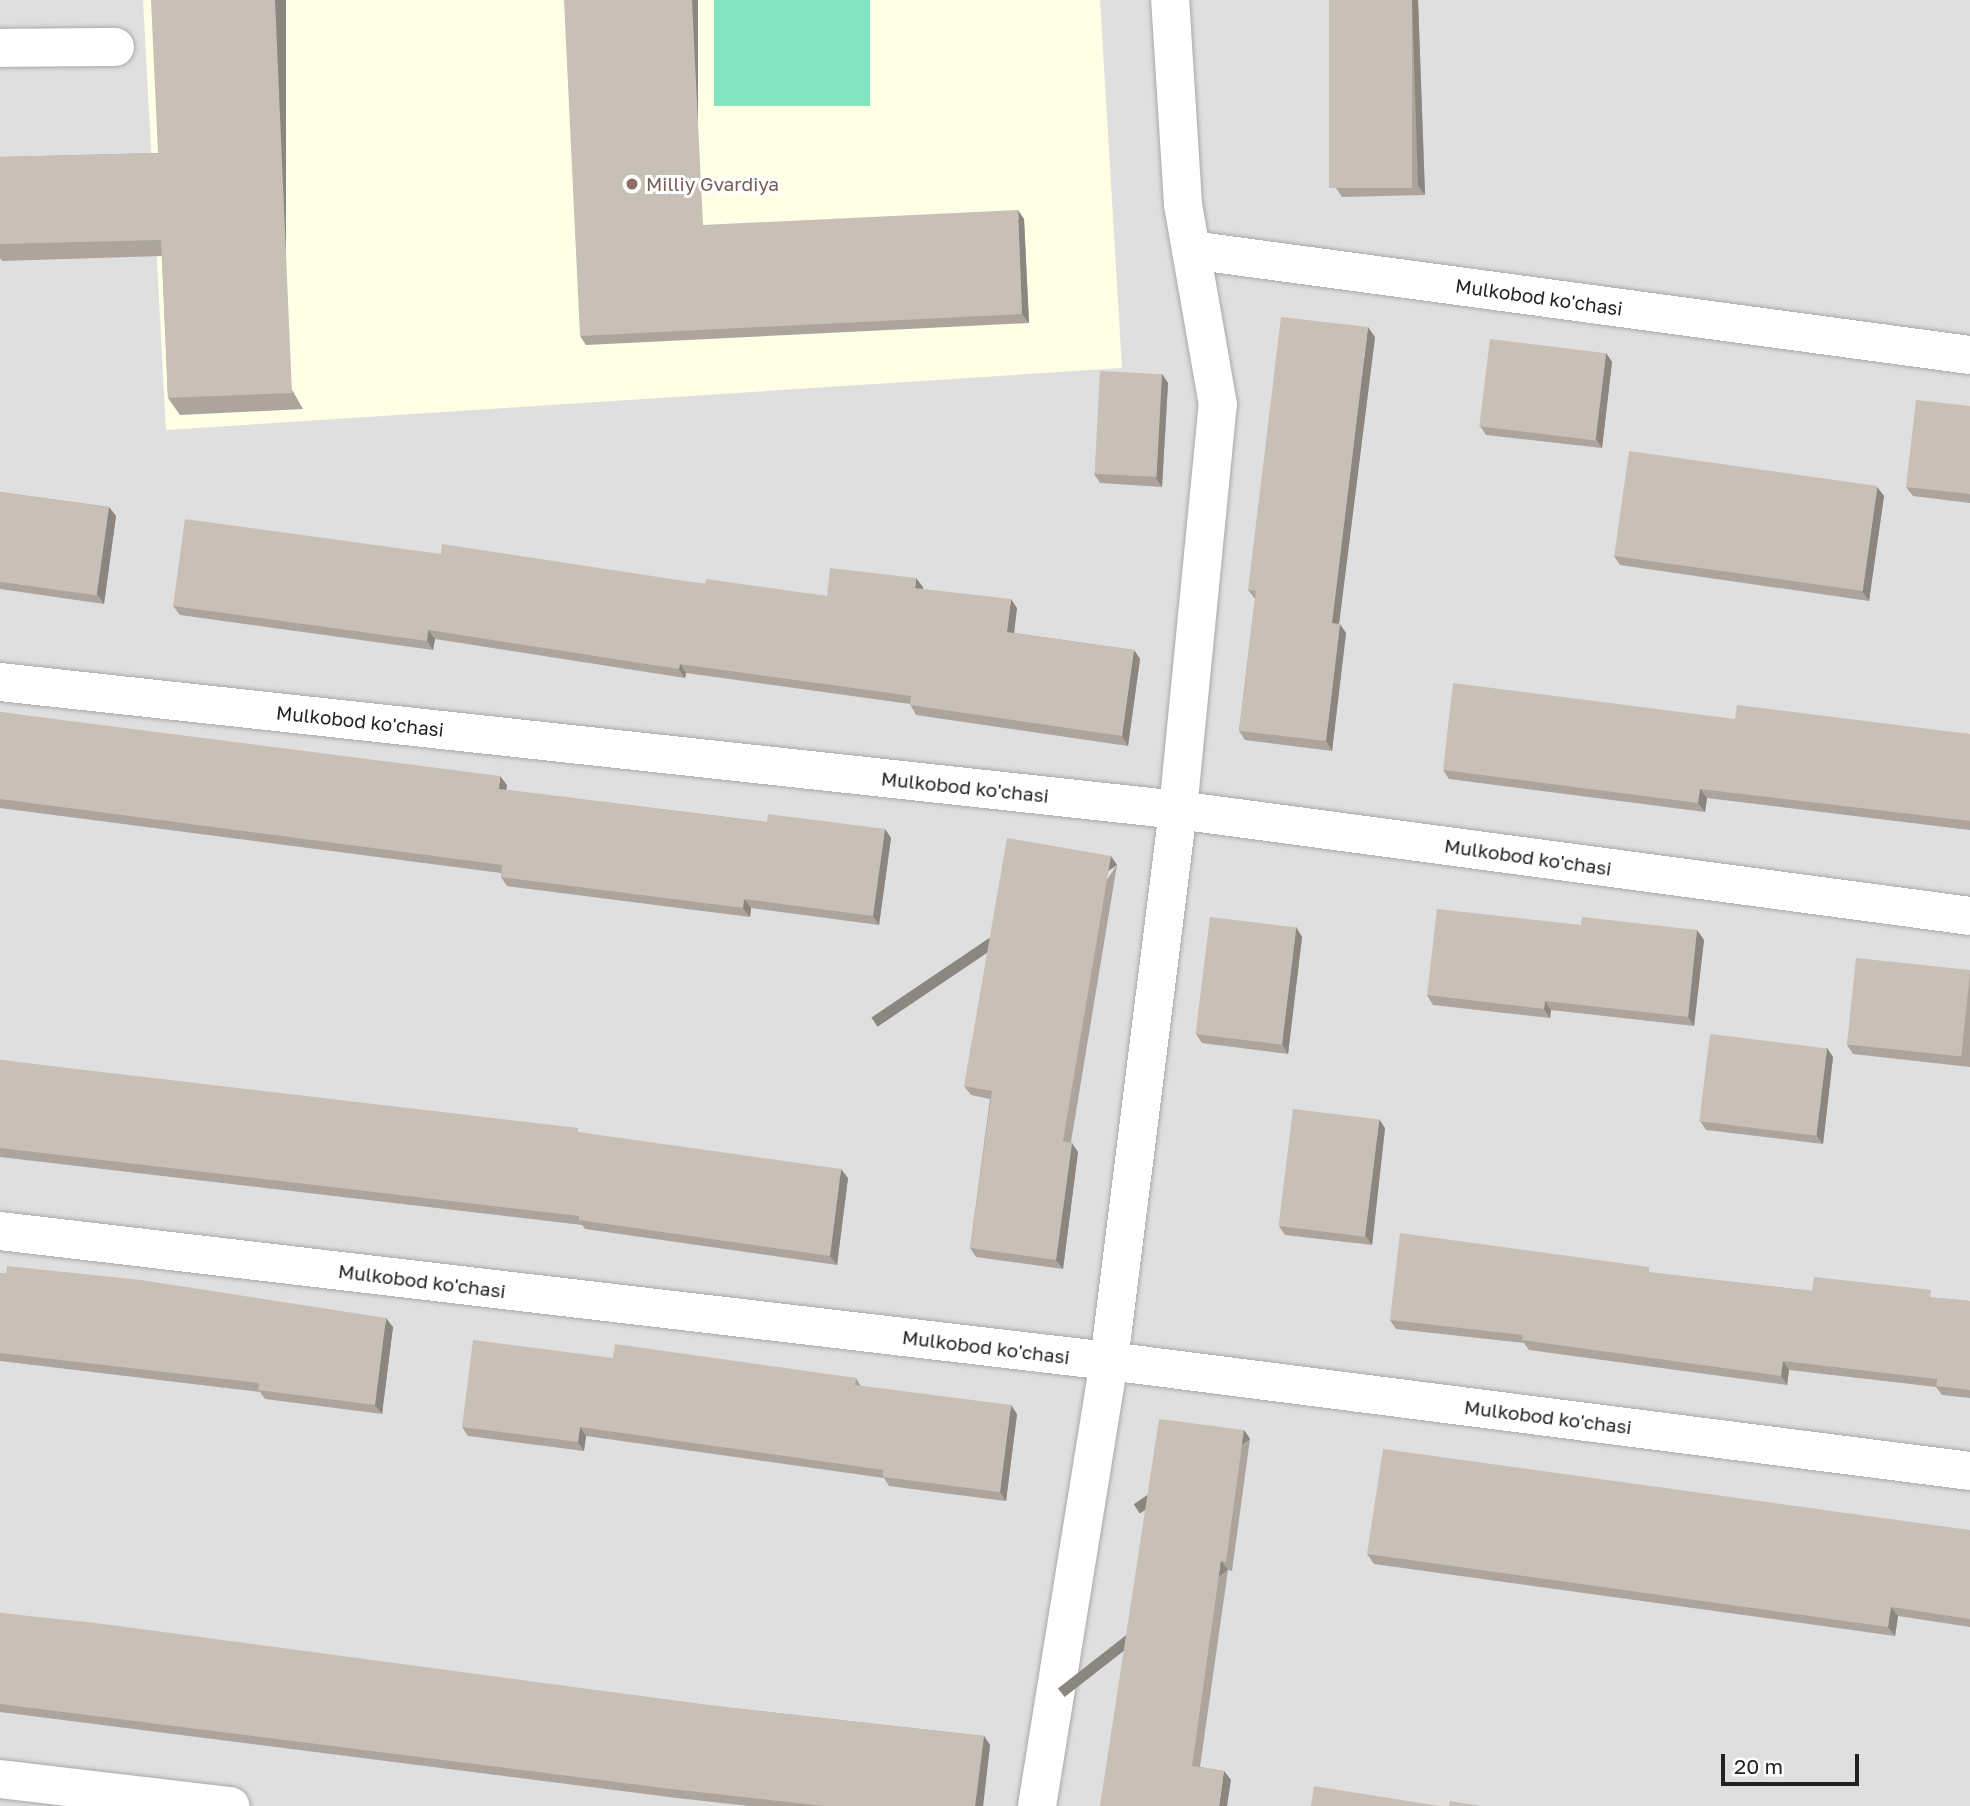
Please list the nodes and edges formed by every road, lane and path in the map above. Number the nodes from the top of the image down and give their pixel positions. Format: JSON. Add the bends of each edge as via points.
{"nodes":[{"id":1,"x":1170,"y":0,"type":"edge"},
{"id":2,"x":115,"y":47,"type":"dead end"},
{"id":3,"x":0,"y":48,"type":"edge"},
{"id":4,"x":1191,"y":250,"type":"junction"},
{"id":5,"x":1970,"y":355,"type":"edge"},
{"id":6,"x":0,"y":682,"type":"edge"},
{"id":7,"x":1178,"y":810,"type":"junction"},
{"id":8,"x":1970,"y":916,"type":"edge"},
{"id":9,"x":0,"y":1231,"type":"edge"},
{"id":10,"x":1110,"y":1361,"type":"junction"},
{"id":11,"x":1970,"y":1471,"type":"edge"},
{"id":12,"x":0,"y":1779,"type":"edge"},
{"id":13,"x":230,"y":1806,"type":"edge"},
{"id":14,"x":1037,"y":1806,"type":"edge"}],
"edges":[{"from":1,"to":4,"type":"street","via":[[1183,204]]},
{"from":2,"to":3,"type":"street"},
{"from":4,"to":5,"type":"street","name":"Mulkobod ko'chasi"},
{"from":4,"to":7,"type":"street","via":[[1218,405]]},
{"from":6,"to":7,"type":"street","name":"Mulkobod ko'chasi"},
{"from":7,"to":8,"type":"street","name":"Mulkobod ko'chasi"},
{"from":7,"to":10,"type":"street"},
{"from":9,"to":10,"type":"street","name":"Mulkobod ko'chasi"},
{"from":10,"to":11,"type":"street","name":"Mulkobod ko'chasi"},
{"from":10,"to":14,"type":"street"},
{"from":12,"to":13,"type":"street"}]}
